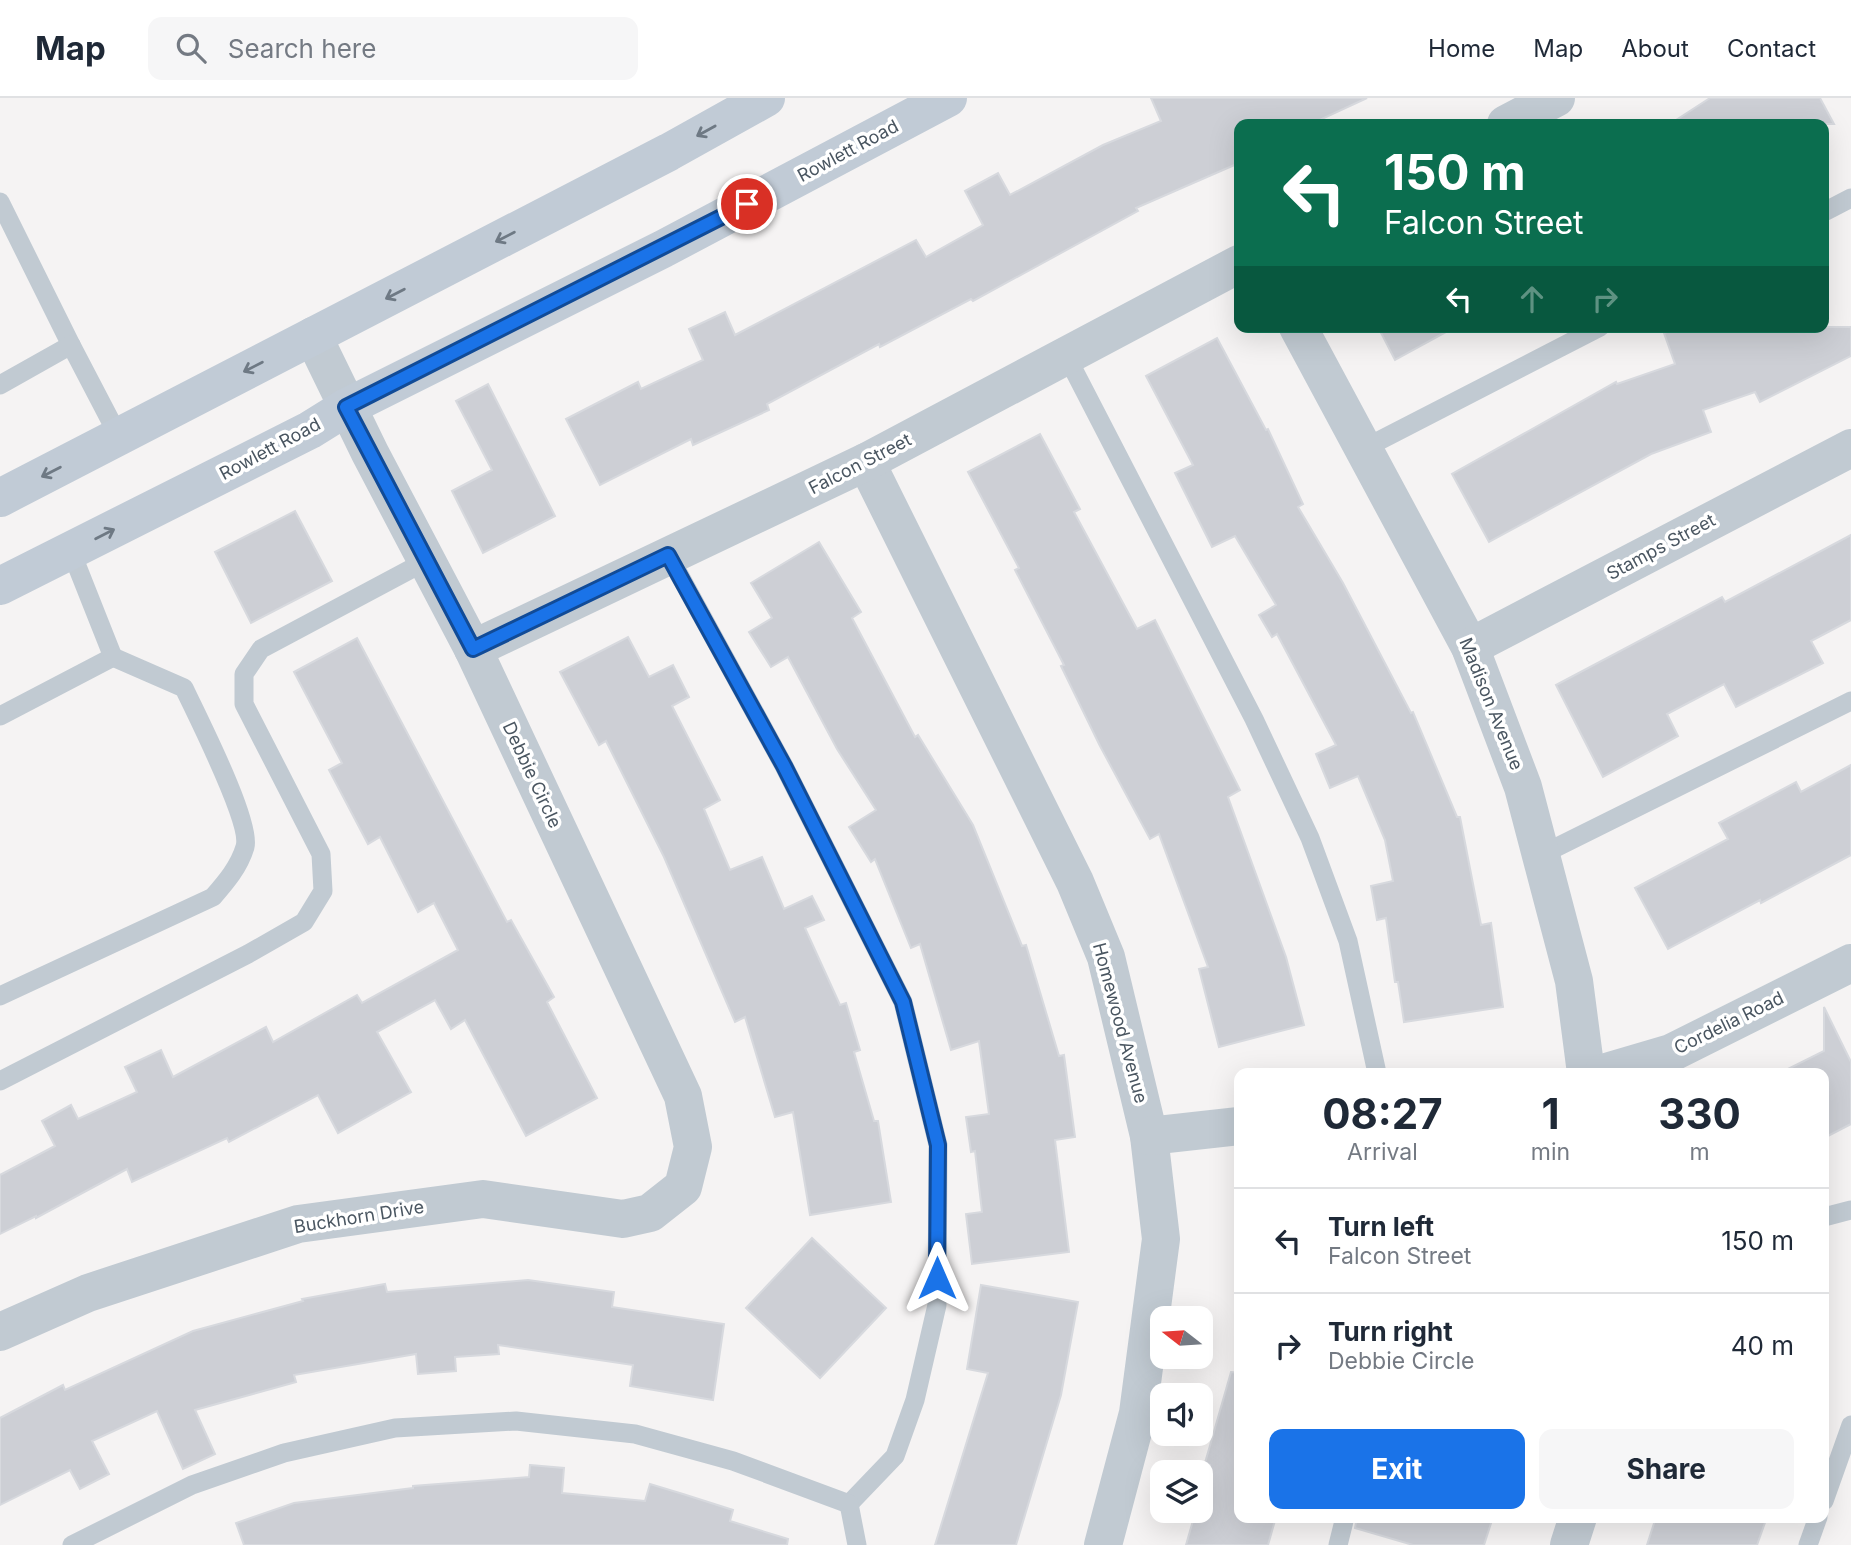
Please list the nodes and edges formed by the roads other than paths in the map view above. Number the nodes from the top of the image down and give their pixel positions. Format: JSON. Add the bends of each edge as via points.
{"nodes":[{"id":1,"x":766,"y":98,"type":"edge"},
{"id":2,"x":948,"y":98,"type":"edge"},
{"id":3,"x":1556,"y":98,"type":"edge"},
{"id":4,"x":1516,"y":119,"type":"edge"},
{"id":5,"x":1851,"y":198,"type":"edge"},
{"id":6,"x":0,"y":202,"type":"edge"},
{"id":7,"x":1829,"y":209,"type":"edge"},
{"id":8,"x":1234,"y":267,"type":"edge"},
{"id":9,"x":1301,"y":333,"type":"edge"},
{"id":10,"x":1588,"y":333,"type":"edge"},
{"id":11,"x":313,"y":336,"type":"junction"},
{"id":12,"x":71,"y":345,"type":"junction"},
{"id":13,"x":1066,"y":355,"type":"junction"},
{"id":14,"x":0,"y":385,"type":"edge"},
{"id":15,"x":346,"y":407,"type":"junction"},
{"id":16,"x":119,"y":436,"type":"junction"},
{"id":17,"x":1851,"y":448,"type":"edge"},
{"id":18,"x":1363,"y":449,"type":"junction"},
{"id":19,"x":866,"y":462,"type":"junction"},
{"id":20,"x":0,"y":498,"type":"edge"},
{"id":21,"x":71,"y":551,"type":"junction"},
{"id":22,"x":668,"y":555,"type":"junction"},
{"id":23,"x":426,"y":561,"type":"junction"},
{"id":24,"x":0,"y":586,"type":"edge"},
{"id":25,"x":1470,"y":647,"type":"junction"},
{"id":26,"x":473,"y":649,"type":"junction"},
{"id":27,"x":113,"y":657,"type":"junction"},
{"id":28,"x":1851,"y":701,"type":"edge"},
{"id":29,"x":0,"y":716,"type":"edge"},
{"id":30,"x":1541,"y":855,"type":"junction"},
{"id":31,"x":1851,"y":963,"type":"edge"},
{"id":32,"x":0,"y":996,"type":"edge"},
{"id":33,"x":1376,"y":1068,"type":"edge"},
{"id":34,"x":1585,"y":1068,"type":"edge"},
{"id":35,"x":1620,"y":1068,"type":"edge"},
{"id":36,"x":0,"y":1081,"type":"edge"},
{"id":37,"x":1234,"y":1127,"type":"edge"},
{"id":38,"x":1149,"y":1136,"type":"junction"},
{"id":39,"x":1851,"y":1210,"type":"edge"},
{"id":40,"x":650,"y":1213,"type":"joint"},
{"id":41,"x":1829,"y":1216,"type":"edge"},
{"id":42,"x":0,"y":1332,"type":"edge"},
{"id":43,"x":1851,"y":1424,"type":"edge"},
{"id":44,"x":1829,"y":1487,"type":"edge"},
{"id":45,"x":849,"y":1504,"type":"junction"},
{"id":46,"x":1344,"y":1523,"type":"edge"},
{"id":47,"x":1576,"y":1523,"type":"edge"},
{"id":48,"x":1816,"y":1523,"type":"edge"},
{"id":49,"x":72,"y":1545,"type":"edge"},
{"id":50,"x":857,"y":1545,"type":"edge"},
{"id":51,"x":1103,"y":1545,"type":"edge"},
{"id":52,"x":1338,"y":1545,"type":"edge"},
{"id":53,"x":1569,"y":1545,"type":"edge"},
{"id":54,"x":1808,"y":1545,"type":"edge"}],
"edges":[{"from":1,"to":11,"type":"main road","one_way":true},
{"from":2,"to":15,"type":"main road","name":"Rowlett Road"},
{"from":3,"to":4,"type":"street"},
{"from":5,"to":7,"type":"lane"},
{"from":6,"to":12,"type":"lane"},
{"from":8,"to":13,"type":"street","name":"Falcon Street"},
{"from":9,"to":18,"type":"street","name":"Madison Avenue"},
{"from":10,"to":18,"type":"lane"},
{"from":11,"to":15,"type":"street","name":"Debbie Circle"},
{"from":11,"to":16,"type":"main road","one_way":true},
{"from":12,"to":14,"type":"lane"},
{"from":12,"to":16,"type":"lane"},
{"from":13,"to":19,"type":"street","name":"Falcon Street"},
{"from":13,"to":33,"type":"lane","via":[[1254,719],[1310,838],[1348,941]]},
{"from":21,"to":15,"type":"main road","name":"Rowlett Road","one_way":true,"via":[[310,430]]},
{"from":15,"to":23,"type":"street","name":"Debbie Circle"},
{"from":16,"to":20,"type":"main road","one_way":true},
{"from":17,"to":25,"type":"street","name":"Stamps Street"},
{"from":18,"to":25,"type":"street","name":"Madison Avenue"},
{"from":19,"to":22,"type":"street","name":"Falcon Street"},
{"from":19,"to":38,"type":"street","name":"Homewood Avenue","via":[[1075,882],[1106,957]]},
{"from":21,"to":24,"type":"main road","name":"Rowlett Road"},
{"from":21,"to":27,"type":"lane"},
{"from":22,"to":26,"type":"street","name":"Falcon Street"},
{"from":22,"to":45,"type":"lane","via":[[784,766],[903,1002],[938,1145],[937,1305],[915,1399],[895,1456]]},
{"from":23,"to":26,"type":"street","name":"Debbie Circle"},
{"from":23,"to":36,"type":"lane","via":[[261,649],[244,674],[244,704],[321,855],[323,891],[304,922]]},
{"from":25,"to":30,"type":"street","name":"Madison Avenue","via":[[1523,787]]},
{"from":26,"to":40,"type":"street","name":"Debbie Circle","via":[[683,1096],[693,1147],[683,1187]]},
{"from":27,"to":29,"type":"lane"},
{"from":27,"to":32,"type":"lane","via":[[184,688],[237,804],[246,845],[233,873],[213,897]]},
{"from":28,"to":30,"type":"lane"},
{"from":30,"to":34,"type":"street","name":"Madison Avenue","via":[[1574,981]]},
{"from":31,"to":35,"type":"street","name":"Cordelia Road","via":[[1671,1053]]},
{"from":37,"to":38,"type":"street"},
{"from":38,"to":51,"type":"street","name":"Homewood Avenue","via":[[1161,1239],[1138,1413]]},
{"from":39,"to":41,"type":"lane"},
{"from":40,"to":42,"type":"street","name":"Buckhorn Drive","via":[[623,1219],[483,1199],[298,1224],[88,1293]]},
{"from":43,"to":44,"type":"lane"},
{"from":45,"to":49,"type":"lane","via":[[733,1461],[635,1434],[516,1421],[395,1428],[284,1453],[192,1485]]},
{"from":45,"to":50,"type":"lane"},
{"from":46,"to":52,"type":"lane"},
{"from":47,"to":53,"type":"street"},
{"from":48,"to":54,"type":"lane"}]}
